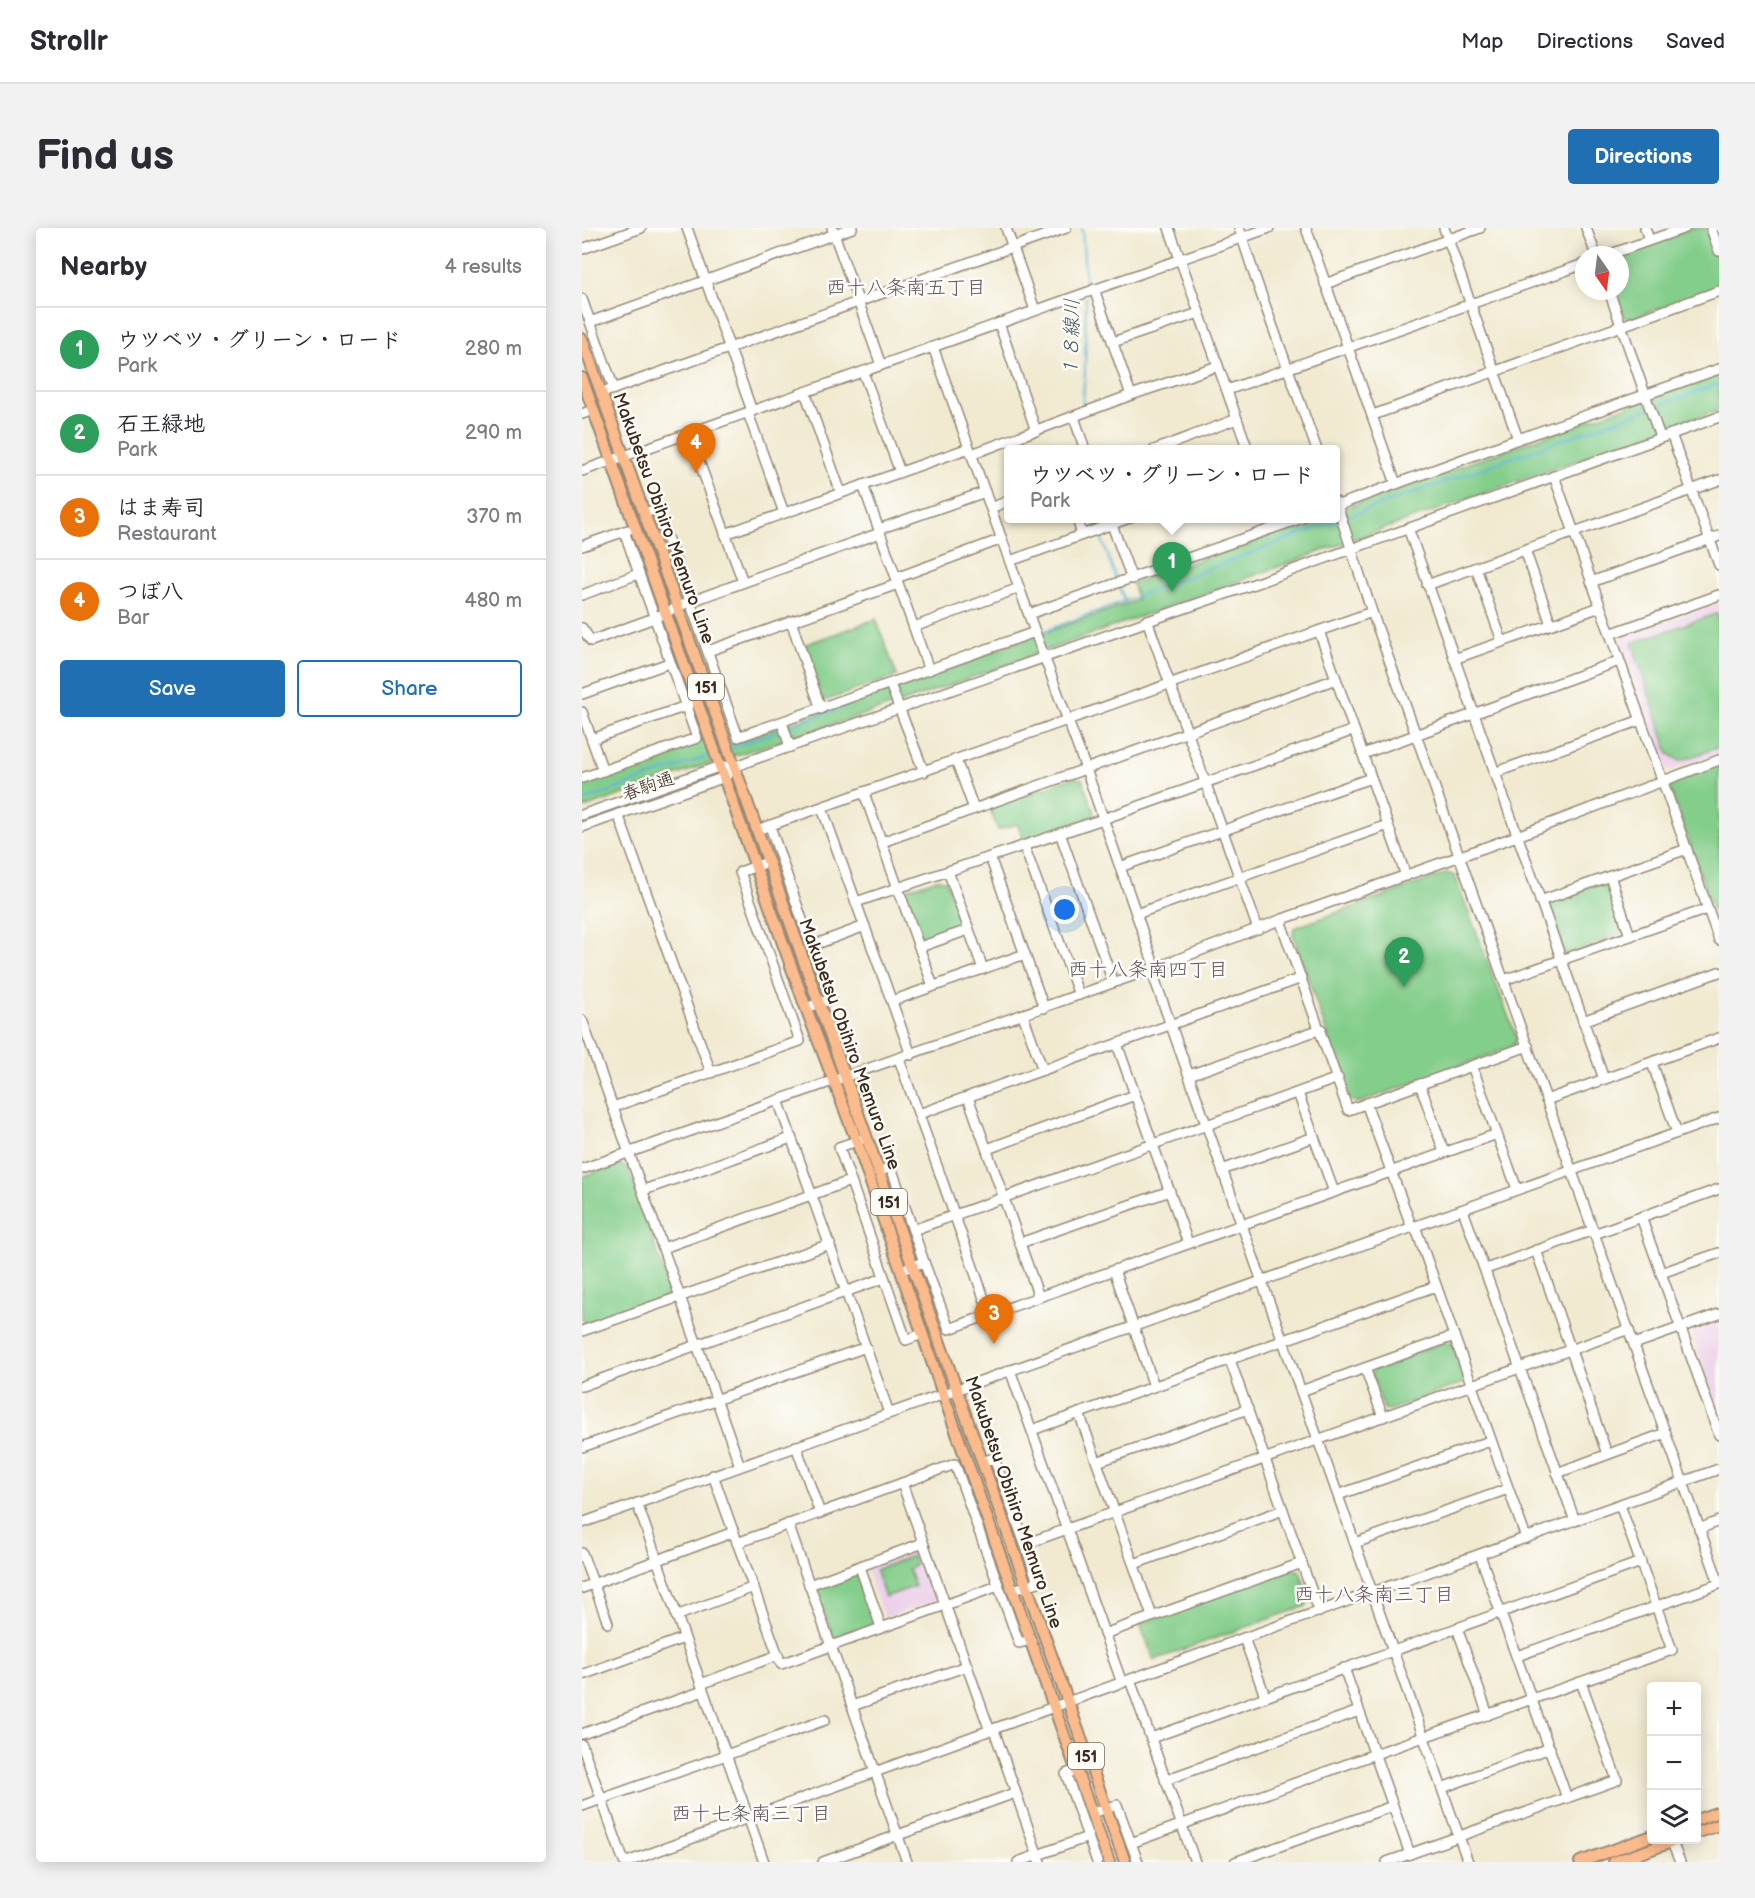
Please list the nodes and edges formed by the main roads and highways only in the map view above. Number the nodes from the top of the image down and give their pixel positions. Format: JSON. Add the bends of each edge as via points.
{"nodes":[{"id":1,"x":582,"y":339,"type":"edge"},
{"id":2,"x":582,"y":378,"type":"edge"},
{"id":3,"x":762,"y":864,"type":"junction"},
{"id":4,"x":839,"y":1080,"type":"junction"},
{"id":5,"x":862,"y":1140,"type":"junction"},
{"id":6,"x":907,"y":1268,"type":"junction"},
{"id":7,"x":1719,"y":1812,"type":"edge"},
{"id":8,"x":1701,"y":1818,"type":"edge"},
{"id":9,"x":1719,"y":1825,"type":"edge"},
{"id":10,"x":1701,"y":1831,"type":"edge"},
{"id":11,"x":1647,"y":1839,"type":"edge"},
{"id":12,"x":1660,"y":1844,"type":"edge"},
{"id":13,"x":1612,"y":1858,"type":"edge"},
{"id":14,"x":1110,"y":1862,"type":"edge"},
{"id":15,"x":1125,"y":1862,"type":"edge"},
{"id":16,"x":1580,"y":1862,"type":"edge"}],
"edges":[{"from":1,"to":3,"type":"main road","name":"Makubetsu Obihiro Memuro Line","number":"151","via":[[757,830]]},
{"from":2,"to":3,"type":"main road","name":"Makubetsu Obihiro Memuro Line","number":"151","via":[[724,777]]},
{"from":3,"to":4,"type":"main road","name":"Makubetsu Obihiro Memuro Line","number":"151","via":[[818,1004]]},
{"from":3,"to":4,"type":"main road","name":"Makubetsu Obihiro Memuro Line","number":"151","via":[[806,1008]]},
{"from":4,"to":5,"type":"main road","name":"Makubetsu Obihiro Memuro Line","number":"151"},
{"from":5,"to":6,"type":"main road","name":"Makubetsu Obihiro Memuro Line","number":"151"},
{"from":5,"to":6,"type":"main road","name":"Makubetsu Obihiro Memuro Line","number":"151","via":[[878,1172]]},
{"from":6,"to":14,"type":"main road","name":"Makubetsu Obihiro Memuro Line","number":"151","via":[[922,1334]]},
{"from":6,"to":15,"type":"main road","name":"Makubetsu Obihiro Memuro Line","number":"151","via":[[957,1389]]},
{"from":7,"to":8,"type":"main road"},
{"from":9,"to":10,"type":"main road"},
{"from":11,"to":13,"type":"main road"},
{"from":12,"to":13,"type":"main road"},
{"from":13,"to":16,"type":"main road"}]}
